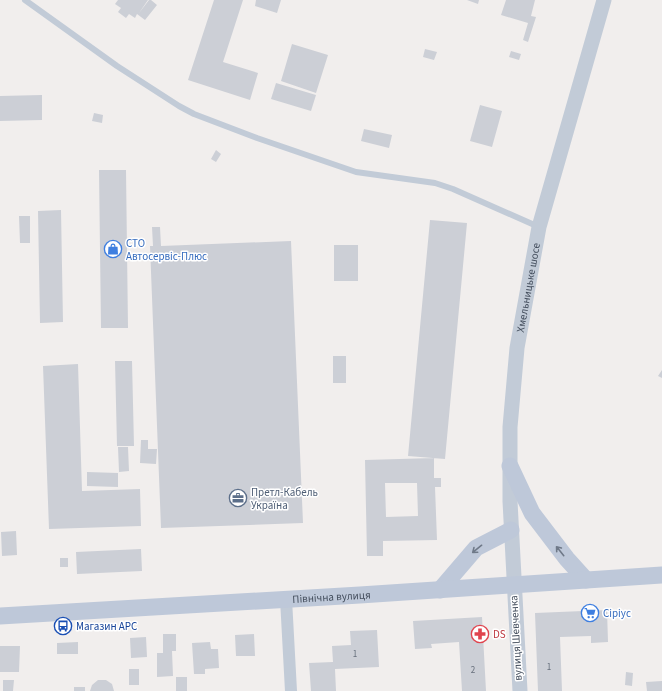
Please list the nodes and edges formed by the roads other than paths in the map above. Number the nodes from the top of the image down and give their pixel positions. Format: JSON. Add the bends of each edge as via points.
{"nodes":[{"id":1,"x":25,"y":0,"type":"edge"},
{"id":2,"x":604,"y":0,"type":"edge"},
{"id":3,"x":539,"y":228,"type":"junction"},
{"id":4,"x":510,"y":466,"type":"junction"},
{"id":5,"x":511,"y":530,"type":"junction"},
{"id":6,"x":662,"y":575,"type":"edge"},
{"id":7,"x":586,"y":580,"type":"junction"},
{"id":8,"x":513,"y":585,"type":"junction"},
{"id":9,"x":440,"y":590,"type":"junction"},
{"id":10,"x":286,"y":599,"type":"junction"},
{"id":11,"x":0,"y":616,"type":"edge"},
{"id":12,"x":291,"y":691,"type":"edge"},
{"id":13,"x":520,"y":691,"type":"edge"}],
"edges":[{"from":1,"to":3,"type":"lane","via":[[117,66],[194,114],[356,172],[435,183]]},
{"from":2,"to":3,"type":"street","name":"Хмельницьке шосе"},
{"from":3,"to":4,"type":"street","name":"Хмельницьке шосе","via":[[517,348],[510,427]]},
{"from":4,"to":5,"type":"street","name":"Хмельницьке шосе"},
{"from":7,"to":4,"type":"main road","one_way":true,"via":[[532,513]]},
{"from":5,"to":8,"type":"street","name":"Хмельницьке шосе"},
{"from":5,"to":9,"type":"main road","one_way":true,"via":[[476,548]]},
{"from":6,"to":7,"type":"main road","name":"Північна вулиця"},
{"from":7,"to":8,"type":"main road","name":"Північна вулиця"},
{"from":8,"to":9,"type":"main road","name":"Північна вулиця"},
{"from":8,"to":13,"type":"street","name":"вулиця Шевченка"},
{"from":9,"to":10,"type":"main road","name":"Північна вулиця"},
{"from":10,"to":11,"type":"main road","name":"Північна вулиця"},
{"from":10,"to":12,"type":"street"}]}
